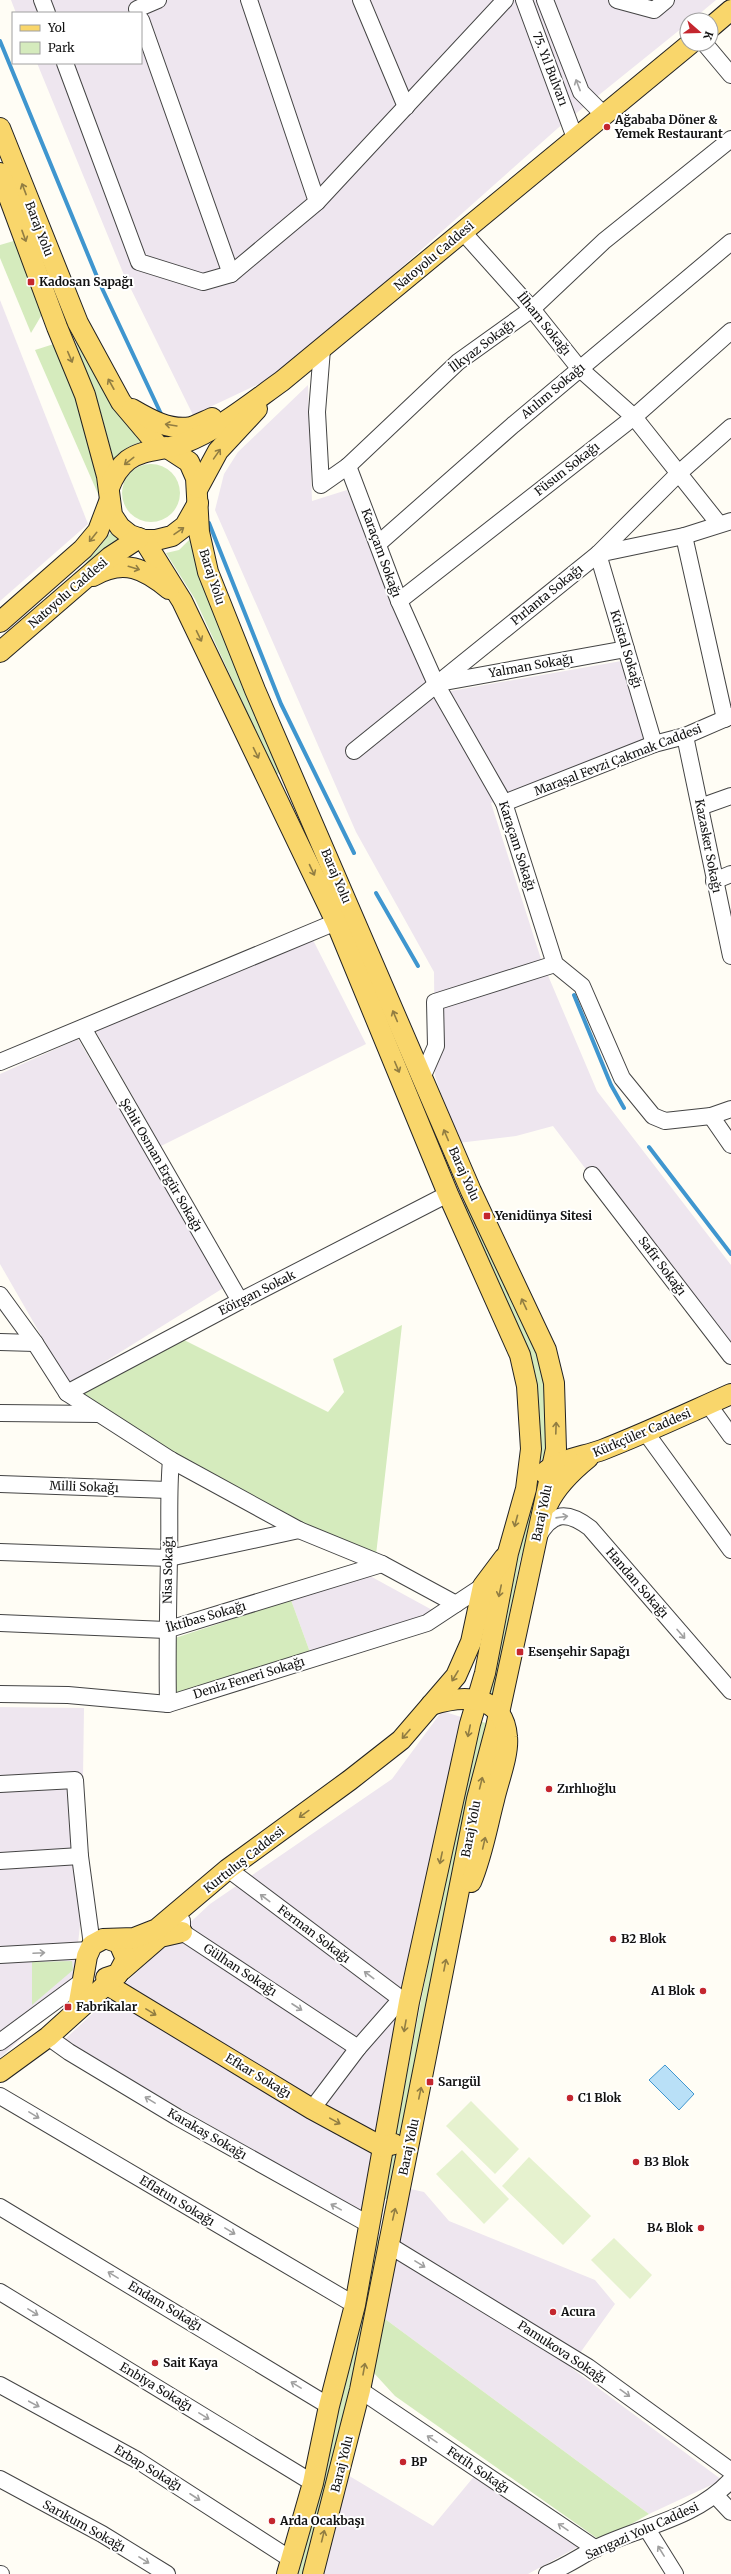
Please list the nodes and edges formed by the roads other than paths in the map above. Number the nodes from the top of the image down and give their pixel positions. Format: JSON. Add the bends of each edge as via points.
{"nodes":[{"id":1,"x":42,"y":0,"type":"edge"},
{"id":2,"x":158,"y":0,"type":"edge"},
{"id":3,"x":249,"y":0,"type":"edge"},
{"id":4,"x":361,"y":0,"type":"edge"},
{"id":5,"x":505,"y":0,"type":"edge"},
{"id":6,"x":524,"y":0,"type":"edge"},
{"id":7,"x":545,"y":0,"type":"edge"},
{"id":8,"x":617,"y":0,"type":"edge"},
{"id":9,"x":655,"y":3,"type":"edge"},
{"id":10,"x":489,"y":7,"type":"edge"},
{"id":11,"x":731,"y":10,"type":"edge"},
{"id":12,"x":138,"y":11,"type":"edge"},
{"id":13,"x":47,"y":12,"type":"edge"},
{"id":14,"x":719,"y":20,"type":"edge"},
{"id":15,"x":142,"y":22,"type":"edge"},
{"id":16,"x":680,"y":52,"type":"edge"},
{"id":17,"x":712,"y":52,"type":"edge"},
{"id":18,"x":65,"y":64,"type":"edge"},
{"id":19,"x":731,"y":75,"type":"edge"},
{"id":20,"x":406,"y":107,"type":"junction"},
{"id":21,"x":603,"y":114,"type":"junction"},
{"id":22,"x":0,"y":128,"type":"edge"},
{"id":23,"x":575,"y":138,"type":"junction"},
{"id":24,"x":731,"y":139,"type":"edge"},
{"id":25,"x":0,"y":173,"type":"edge"},
{"id":26,"x":317,"y":202,"type":"junction"},
{"id":27,"x":464,"y":232,"type":"junction"},
{"id":28,"x":731,"y":242,"type":"edge"},
{"id":29,"x":231,"y":274,"type":"junction"},
{"id":30,"x":532,"y":309,"type":"junction"},
{"id":31,"x":731,"y":331,"type":"edge"},
{"id":32,"x":322,"y":349,"type":"junction"},
{"id":33,"x":580,"y":368,"type":"junction"},
{"id":34,"x":282,"y":381,"type":"junction"},
{"id":35,"x":121,"y":402,"type":"junction"},
{"id":36,"x":634,"y":417,"type":"junction"},
{"id":37,"x":731,"y":428,"type":"edge"},
{"id":38,"x":163,"y":448,"type":"junction"},
{"id":39,"x":348,"y":466,"type":"junction"},
{"id":40,"x":679,"y":473,"type":"junction"},
{"id":41,"x":198,"y":494,"type":"junction"},
{"id":42,"x":109,"y":495,"type":"junction"},
{"id":43,"x":725,"y":522,"type":"edge"},
{"id":44,"x":684,"y":536,"type":"junction"},
{"id":45,"x":142,"y":539,"type":"junction"},
{"id":46,"x":379,"y":543,"type":"junction"},
{"id":47,"x":598,"y":554,"type":"junction"},
{"id":48,"x":73,"y":588,"type":"junction"},
{"id":49,"x":182,"y":601,"type":"junction"},
{"id":50,"x":399,"y":601,"type":"junction"},
{"id":51,"x":0,"y":622,"type":"edge"},
{"id":52,"x":626,"y":649,"type":"junction"},
{"id":53,"x":0,"y":652,"type":"edge"},
{"id":54,"x":436,"y":684,"type":"junction"},
{"id":55,"x":728,"y":717,"type":"edge"},
{"id":56,"x":685,"y":736,"type":"junction"},
{"id":57,"x":654,"y":744,"type":"junction"},
{"id":58,"x":354,"y":751,"type":"dead end"},
{"id":59,"x":731,"y":796,"type":"edge"},
{"id":60,"x":504,"y":803,"type":"junction"},
{"id":61,"x":700,"y":807,"type":"junction"},
{"id":62,"x":731,"y":874,"type":"edge"},
{"id":63,"x":714,"y":881,"type":"junction"},
{"id":64,"x":344,"y":918,"type":"junction"},
{"id":65,"x":730,"y":950,"type":"edge"},
{"id":66,"x":555,"y":964,"type":"junction"},
{"id":67,"x":83,"y":1028,"type":"junction"},
{"id":68,"x":0,"y":1062,"type":"edge"},
{"id":69,"x":422,"y":1078,"type":"junction"},
{"id":70,"x":731,"y":1109,"type":"edge"},
{"id":71,"x":712,"y":1116,"type":"junction"},
{"id":72,"x":731,"y":1145,"type":"edge"},
{"id":73,"x":592,"y":1175,"type":"dead end"},
{"id":74,"x":468,"y":1185,"type":"junction"},
{"id":75,"x":448,"y":1194,"type":"junction"},
{"id":76,"x":0,"y":1295,"type":"edge"},
{"id":77,"x":240,"y":1301,"type":"junction"},
{"id":78,"x":0,"y":1342,"type":"edge"},
{"id":79,"x":35,"y":1343,"type":"junction"},
{"id":80,"x":731,"y":1356,"type":"edge"},
{"id":81,"x":67,"y":1393,"type":"junction"},
{"id":82,"x":731,"y":1394,"type":"edge"},
{"id":83,"x":708,"y":1404,"type":"junction"},
{"id":84,"x":0,"y":1413,"type":"edge"},
{"id":85,"x":99,"y":1414,"type":"junction"},
{"id":86,"x":646,"y":1433,"type":"junction"},
{"id":87,"x":731,"y":1436,"type":"edge"},
{"id":88,"x":593,"y":1454,"type":"junction"},
{"id":89,"x":171,"y":1460,"type":"junction"},
{"id":90,"x":551,"y":1466,"type":"junction"},
{"id":91,"x":0,"y":1484,"type":"edge"},
{"id":92,"x":526,"y":1489,"type":"junction"},
{"id":93,"x":168,"y":1490,"type":"junction"},
{"id":94,"x":541,"y":1517,"type":"junction"},
{"id":95,"x":299,"y":1530,"type":"junction"},
{"id":96,"x":536,"y":1542,"type":"junction"},
{"id":97,"x":731,"y":1550,"type":"edge"},
{"id":98,"x":0,"y":1552,"type":"edge"},
{"id":99,"x":508,"y":1553,"type":"junction"},
{"id":100,"x":169,"y":1558,"type":"junction"},
{"id":101,"x":382,"y":1564,"type":"junction"},
{"id":102,"x":483,"y":1586,"type":"junction"},
{"id":103,"x":456,"y":1604,"type":"junction"},
{"id":104,"x":0,"y":1623,"type":"edge"},
{"id":105,"x":166,"y":1630,"type":"junction"},
{"id":106,"x":471,"y":1642,"type":"junction"},
{"id":107,"x":507,"y":1669,"type":"junction"},
{"id":108,"x":485,"y":1673,"type":"junction"},
{"id":109,"x":731,"y":1691,"type":"edge"},
{"id":110,"x":0,"y":1694,"type":"edge"},
{"id":111,"x":478,"y":1699,"type":"junction"},
{"id":112,"x":168,"y":1704,"type":"junction"},
{"id":113,"x":431,"y":1705,"type":"junction"},
{"id":114,"x":498,"y":1714,"type":"junction"},
{"id":115,"x":0,"y":1784,"type":"edge"},
{"id":116,"x":80,"y":1856,"type":"junction"},
{"id":117,"x":0,"y":1861,"type":"edge"},
{"id":118,"x":228,"y":1869,"type":"junction"},
{"id":119,"x":187,"y":1905,"type":"junction"},
{"id":120,"x":182,"y":1932,"type":"junction"},
{"id":121,"x":0,"y":1954,"type":"edge"},
{"id":122,"x":92,"y":1955,"type":"junction"},
{"id":123,"x":116,"y":1976,"type":"junction"},
{"id":124,"x":405,"y":2000,"type":"junction"},
{"id":125,"x":78,"y":2008,"type":"junction"},
{"id":126,"x":48,"y":2037,"type":"junction"},
{"id":127,"x":0,"y":2042,"type":"edge"},
{"id":128,"x":358,"y":2048,"type":"junction"},
{"id":129,"x":0,"y":2072,"type":"edge"},
{"id":130,"x":0,"y":2096,"type":"edge"},
{"id":131,"x":312,"y":2108,"type":"junction"},
{"id":132,"x":412,"y":2131,"type":"junction"},
{"id":133,"x":382,"y":2147,"type":"junction"},
{"id":134,"x":0,"y":2207,"type":"edge"},
{"id":135,"x":370,"y":2226,"type":"junction"},
{"id":136,"x":387,"y":2244,"type":"junction"},
{"id":137,"x":0,"y":2292,"type":"edge"},
{"id":138,"x":355,"y":2306,"type":"junction"},
{"id":139,"x":0,"y":2386,"type":"edge"},
{"id":140,"x":360,"y":2390,"type":"junction"},
{"id":141,"x":329,"y":2406,"type":"junction"},
{"id":142,"x":731,"y":2471,"type":"edge"},
{"id":143,"x":0,"y":2479,"type":"edge"},
{"id":144,"x":731,"y":2480,"type":"edge"},
{"id":145,"x":313,"y":2483,"type":"junction"},
{"id":146,"x":716,"y":2496,"type":"junction"},
{"id":147,"x":731,"y":2512,"type":"edge"},
{"id":148,"x":647,"y":2529,"type":"junction"},
{"id":149,"x":596,"y":2549,"type":"junction"},
{"id":150,"x":290,"y":2567,"type":"edge"},
{"id":151,"x":572,"y":2570,"type":"edge"},
{"id":152,"x":167,"y":2574,"type":"edge"},
{"id":153,"x":313,"y":2574,"type":"edge"},
{"id":154,"x":547,"y":2574,"type":"edge"},
{"id":155,"x":675,"y":2574,"type":"edge"}],
"edges":[{"from":1,"to":13,"type":"street"},
{"from":2,"to":12,"type":"street"},
{"from":3,"to":26,"type":"street"},
{"from":4,"to":20,"type":"street"},
{"from":5,"to":10,"type":"street"},
{"from":6,"to":23,"type":"street","name":"75. Yıl Bulvarı"},
{"from":21,"to":7,"type":"street","name":"75. Yıl Bulvarı","one_way":true,"via":[[580,92]]},
{"from":8,"to":9,"type":"street"},
{"from":10,"to":20,"type":"street"},
{"from":11,"to":14,"type":"main road"},
{"from":15,"to":29,"type":"street"},
{"from":16,"to":21,"type":"main road","name":"Natoyolu Caddesi"},
{"from":17,"to":19,"type":"street"},
{"from":18,"to":29,"type":"street","via":[[140,262],[203,282]]},
{"from":20,"to":26,"type":"street"},
{"from":21,"to":23,"type":"main road","name":"Natoyolu Caddesi"},
{"from":35,"to":22,"type":"main road","name":"Baraj Yolu","one_way":true,"via":[[78,323]]},
{"from":23,"to":27,"type":"main road","name":"Natoyolu Caddesi"},
{"from":24,"to":30,"type":"street","name":"İlkyaz Sokağı","via":[[604,241]]},
{"from":25,"to":42,"type":"main road","name":"Baraj Yolu","one_way":true,"via":[[85,395]]},
{"from":26,"to":29,"type":"street"},
{"from":27,"to":30,"type":"street","name":"İlham Sokağı"},
{"from":27,"to":32,"type":"main road","name":"Natoyolu Caddesi"},
{"from":28,"to":33,"type":"street","name":"Atılım Sokağı"},
{"from":30,"to":33,"type":"street","name":"İlham Sokağı"},
{"from":30,"to":39,"type":"street","name":"İlkyaz Sokağı","via":[[458,362]]},
{"from":31,"to":36,"type":"street","name":"Füsun Sokağı"},
{"from":32,"to":34,"type":"main road","name":"Natoyolu Caddesi"},
{"from":32,"to":39,"type":"street","name":"İlkyaz Sokağı","via":[[317,412],[321,485]]},
{"from":33,"to":36,"type":"street","name":"İlham Sokağı"},
{"from":33,"to":46,"type":"street","name":"Atılım Sokağı"},
{"from":34,"to":35,"type":"main road","one_way":true,"via":[[233,411],[191,427],[169,426],[147,418]]},
{"from":34,"to":38,"type":"main road","name":"Natoyolu Caddesi","via":[[214,428],[183,444]]},
{"from":41,"to":34,"type":"main road","one_way":true,"via":[[218,451]]},
{"from":35,"to":38,"type":"main road","name":"Baraj Yolu"},
{"from":36,"to":40,"type":"street","name":"İlham Sokağı"},
{"from":36,"to":50,"type":"street","name":"Füsun Sokağı"},
{"from":37,"to":40,"type":"street","name":"Pırlanta Sokağı"},
{"from":38,"to":41,"type":"main road","via":[[189,462],[196,478]]},
{"from":38,"to":42,"type":"main road","one_way":true,"via":[[140,453],[128,460],[114,475]]},
{"from":39,"to":46,"type":"street","name":"Karaçam Sokağı"},
{"from":40,"to":43,"type":"street","name":"İlham Sokağı"},
{"from":40,"to":47,"type":"street","name":"Pırlanta Sokağı"},
{"from":45,"to":41,"type":"main road","one_way":true,"via":[[172,536],[185,526]]},
{"from":41,"to":64,"type":"main road","name":"Baraj Yolu","via":[[199,532],[208,572]]},
{"from":42,"to":45,"type":"main road","via":[[112,515],[120,527],[130,536]]},
{"from":42,"to":51,"type":"main road","name":"Natoyolu Caddesi","one_way":true,"via":[[98,531],[83,549]]},
{"from":43,"to":44,"type":"street"},
{"from":44,"to":47,"type":"street"},
{"from":44,"to":55,"type":"street"},
{"from":45,"to":48,"type":"main road","name":"Natoyolu Caddesi","via":[[110,557]]},
{"from":45,"to":49,"type":"main road","name":"Baraj Yolu"},
{"from":46,"to":50,"type":"street","name":"Karaçam Sokağı"},
{"from":47,"to":52,"type":"street","name":"Kristal Sokağı"},
{"from":47,"to":54,"type":"street","name":"Pırlanta Sokağı"},
{"from":48,"to":49,"type":"main road","one_way":true,"via":[[99,573],[126,566],[150,573]]},
{"from":48,"to":53,"type":"main road","name":"Natoyolu Caddesi"},
{"from":49,"to":64,"type":"main road","name":"Baraj Yolu","one_way":true},
{"from":50,"to":54,"type":"street","name":"Karaçam Sokağı"},
{"from":52,"to":54,"type":"street","name":"Yalman Sokağı"},
{"from":52,"to":57,"type":"street","name":"Kristal Sokağı"},
{"from":54,"to":58,"type":"street","name":"Pırlanta Sokağı"},
{"from":54,"to":60,"type":"street","name":"Karaçam Sokağı"},
{"from":55,"to":56,"type":"street","name":"Maraşal Fevzi Çakmak Caddesi"},
{"from":56,"to":57,"type":"street","name":"Maraşal Fevzi Çakmak Caddesi"},
{"from":56,"to":61,"type":"street","name":"Kazasker Sokağı"},
{"from":57,"to":60,"type":"street","name":"Maraşal Fevzi Çakmak Caddesi"},
{"from":59,"to":61,"type":"street"},
{"from":60,"to":66,"type":"street","name":"Karaçam Sokağı"},
{"from":61,"to":63,"type":"street","name":"Kazasker Sokağı"},
{"from":62,"to":63,"type":"street"},
{"from":63,"to":65,"type":"street","name":"Kazasker Sokağı"},
{"from":64,"to":67,"type":"street"},
{"from":69,"to":64,"type":"main road","name":"Baraj Yolu","one_way":true},
{"from":64,"to":75,"type":"main road","name":"Baraj Yolu","one_way":true},
{"from":66,"to":69,"type":"street","via":[[435,1002],[436,1046]]},
{"from":66,"to":71,"type":"street","via":[[582,986],[622,1078],[653,1116],[665,1121]]},
{"from":67,"to":68,"type":"street"},
{"from":67,"to":77,"type":"street","name":"Şehit Osman Ergür Sokağı"},
{"from":74,"to":69,"type":"main road","name":"Baraj Yolu","one_way":true},
{"from":70,"to":71,"type":"street"},
{"from":71,"to":72,"type":"street"},
{"from":73,"to":80,"type":"street","name":"Safir Sokağı"},
{"from":74,"to":75,"type":"main road"},
{"from":90,"to":74,"type":"main road","name":"Baraj Yolu","one_way":true,"via":[[556,1449],[557,1412],[554,1383],[546,1350]]},
{"from":75,"to":77,"type":"street","name":"Eöirgan Sokak"},
{"from":75,"to":92,"type":"main road","name":"Baraj Yolu","via":[[520,1355],[527,1386],[531,1449]]},
{"from":76,"to":79,"type":"street"},
{"from":77,"to":81,"type":"street","name":"Eöirgan Sokak"},
{"from":78,"to":79,"type":"street"},
{"from":79,"to":81,"type":"street"},
{"from":81,"to":85,"type":"street"},
{"from":82,"to":83,"type":"main road","name":"Kürkçüler Caddesi"},
{"from":83,"to":86,"type":"main road","name":"Kürkçüler Caddesi"},
{"from":83,"to":87,"type":"street"},
{"from":84,"to":85,"type":"street"},
{"from":85,"to":89,"type":"street"},
{"from":86,"to":88,"type":"main road","name":"Kürkçüler Caddesi"},
{"from":86,"to":97,"type":"street"},
{"from":88,"to":90,"type":"main road","name":"Kürkçüler Caddesi"},
{"from":88,"to":94,"type":"main road","via":[[569,1474],[554,1492]]},
{"from":89,"to":93,"type":"street","name":"Nisa Sokağı"},
{"from":89,"to":95,"type":"street"},
{"from":90,"to":92,"type":"main road"},
{"from":90,"to":94,"type":"main road","name":"Baraj Yolu"},
{"from":91,"to":93,"type":"street","name":"Milli Sokağı"},
{"from":92,"to":99,"type":"main road","name":"Baraj Yolu","one_way":true},
{"from":93,"to":100,"type":"street","name":"Nisa Sokağı"},
{"from":94,"to":96,"type":"main road","name":"Baraj Yolu"},
{"from":95,"to":100,"type":"street"},
{"from":95,"to":101,"type":"street"},
{"from":96,"to":107,"type":"main road","name":"Baraj Yolu"},
{"from":96,"to":109,"type":"street","name":"Handan Sokağı","one_way":true,"via":[[544,1527],[553,1518],[564,1515],[581,1521],[590,1528]]},
{"from":98,"to":100,"type":"street"},
{"from":99,"to":102,"type":"main road"},
{"from":99,"to":108,"type":"main road","name":"Baraj Yolu","one_way":true},
{"from":100,"to":105,"type":"street","name":"Nisa Sokağı"},
{"from":101,"to":103,"type":"street"},
{"from":101,"to":105,"type":"street","name":"İktibas Sokağı"},
{"from":102,"to":103,"type":"street","name":"Deniz Feneri Sokağı"},
{"from":102,"to":106,"type":"main road"},
{"from":103,"to":112,"type":"street","name":"Deniz Feneri Sokağı","via":[[427,1623]]},
{"from":104,"to":105,"type":"street","name":"İktibas Sokağı"},
{"from":105,"to":112,"type":"street","name":"Nisa Sokağı"},
{"from":106,"to":108,"type":"main road","via":[[469,1655],[473,1666]]},
{"from":106,"to":113,"type":"main road","name":"Kurtuluş Caddesi","one_way":true,"via":[[456,1676]]},
{"from":107,"to":108,"type":"main road","via":[[498,1674]]},
{"from":107,"to":114,"type":"main road","name":"Baraj Yolu"},
{"from":108,"to":111,"type":"main road","name":"Baraj Yolu"},
{"from":110,"to":112,"type":"street","name":"Deniz Feneri Sokağı","via":[[68,1695]]},
{"from":111,"to":113,"type":"main road","via":[[453,1698]]},
{"from":111,"to":114,"type":"main road","via":[[489,1704]]},
{"from":111,"to":124,"type":"main road","name":"Baraj Yolu","one_way":true},
{"from":113,"to":118,"type":"main road","name":"Kurtuluş Caddesi","one_way":true,"via":[[401,1740]]},
{"from":132,"to":114,"type":"main road","name":"Baraj Yolu","one_way":true,"via":[[477,1799]]},
{"from":115,"to":116,"type":"street","via":[[75,1780]]},
{"from":116,"to":117,"type":"street"},
{"from":116,"to":122,"type":"street"},
{"from":118,"to":119,"type":"main road","name":"Kurtuluş Caddesi"},
{"from":124,"to":118,"type":"street","name":"Ferman Sokağı","one_way":true},
{"from":119,"to":120,"type":"street","via":[[182,1918]]},
{"from":119,"to":122,"type":"main road","name":"Kurtuluş Caddesi","via":[[147,1935]]},
{"from":120,"to":123,"type":"main road","via":[[160,1937]]},
{"from":120,"to":128,"type":"street","name":"Gülhan Sokağı","one_way":true},
{"from":121,"to":122,"type":"street","one_way":true},
{"from":122,"to":123,"type":"main road","via":[[92,1972],[102,1978]]},
{"from":122,"to":123,"type":"main road","via":[[119,1944],[125,1953]]},
{"from":122,"to":125,"type":"main road"},
{"from":122,"to":127,"type":"street"},
{"from":123,"to":125,"type":"main road"},
{"from":123,"to":131,"type":"main road","name":"Efkar Sokağı","one_way":true},
{"from":124,"to":128,"type":"street"},
{"from":124,"to":133,"type":"main road","name":"Baraj Yolu","one_way":true},
{"from":125,"to":126,"type":"main road"},
{"from":126,"to":129,"type":"main road"},
{"from":135,"to":126,"type":"street","name":"Karakaş Sokağı","one_way":true,"via":[[177,2117]]},
{"from":128,"to":131,"type":"street"},
{"from":130,"to":138,"type":"street","name":"Eflatun Sokağı","one_way":true},
{"from":131,"to":133,"type":"main road","name":"Efkar Sokağı","one_way":true},
{"from":132,"to":133,"type":"main road","via":[[397,2143]]},
{"from":136,"to":132,"type":"main road","name":"Baraj Yolu","one_way":true},
{"from":133,"to":135,"type":"main road","name":"Baraj Yolu"},
{"from":141,"to":134,"type":"street","name":"Endam Sokağı","one_way":true},
{"from":135,"to":138,"type":"main road","name":"Baraj Yolu"},
{"from":140,"to":136,"type":"main road","name":"Baraj Yolu","one_way":true},
{"from":136,"to":142,"type":"street","name":"Pamukova Sokağı","one_way":true,"via":[[588,2367]]},
{"from":137,"to":145,"type":"street","name":"Enbiya Sokağı","one_way":true},
{"from":138,"to":141,"type":"main road","name":"Baraj Yolu"},
{"from":139,"to":150,"type":"street","name":"Erbap Sokağı","one_way":true,"via":[[137,2460]]},
{"from":149,"to":140,"type":"street","name":"Fetih Sokağı","one_way":true},
{"from":153,"to":140,"type":"main road","name":"Baraj Yolu","one_way":true},
{"from":141,"to":145,"type":"main road","name":"Baraj Yolu"},
{"from":143,"to":152,"type":"street","name":"Sarıkum Sokağı","one_way":true,"via":[[102,2534]]},
{"from":144,"to":146,"type":"street","name":"Sarıgazi Yolu Caddesi"},
{"from":145,"to":150,"type":"main road","name":"Baraj Yolu"},
{"from":146,"to":147,"type":"street"},
{"from":146,"to":148,"type":"street","name":"Sarıgazi Yolu Caddesi","via":[[688,2513]]},
{"from":148,"to":149,"type":"street","name":"Sarıgazi Yolu Caddesi"},
{"from":155,"to":148,"type":"street","one_way":true},
{"from":149,"to":151,"type":"street","name":"Sarıgazi Yolu Caddesi"},
{"from":151,"to":154,"type":"street","name":"Sarıgazi Yolu Caddesi"}]}
